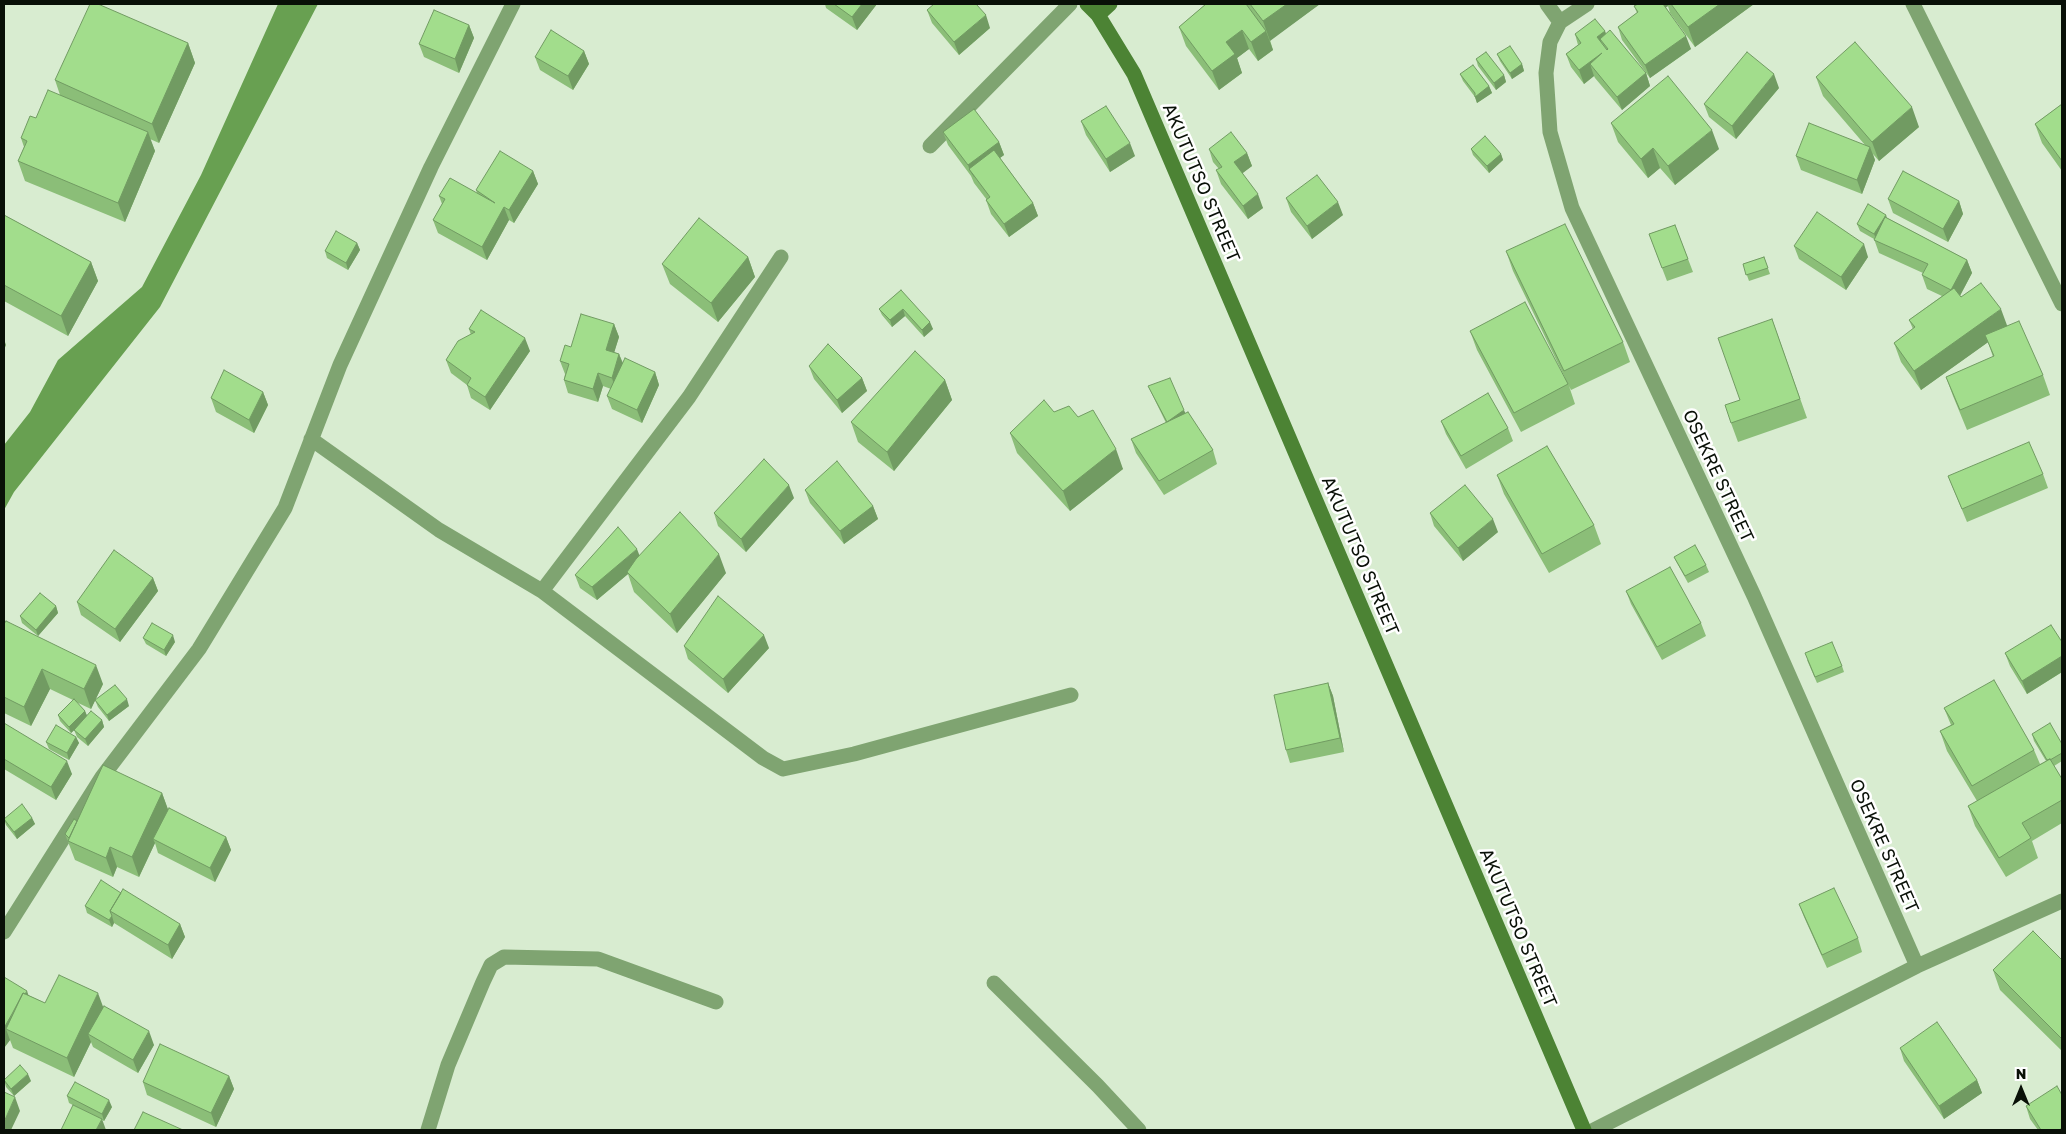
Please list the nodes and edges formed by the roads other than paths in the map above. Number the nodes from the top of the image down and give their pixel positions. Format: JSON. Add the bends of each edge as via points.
{"nodes":[{"id":1,"x":514,"y":4,"type":"edge"},
{"id":2,"x":1070,"y":4,"type":"edge"},
{"id":3,"x":1087,"y":4,"type":"edge"},
{"id":4,"x":1110,"y":4,"type":"edge"},
{"id":5,"x":1547,"y":4,"type":"edge"},
{"id":6,"x":1586,"y":4,"type":"edge"},
{"id":7,"x":1913,"y":4,"type":"edge"},
{"id":8,"x":1098,"y":15,"type":"junction"},
{"id":9,"x":1560,"y":22,"type":"junction"},
{"id":10,"x":930,"y":146,"type":"dead end"},
{"id":11,"x":781,"y":257,"type":"dead end"},
{"id":12,"x":2062,"y":304,"type":"edge"},
{"id":13,"x":311,"y":439,"type":"junction"},
{"id":14,"x":542,"y":591,"type":"junction"},
{"id":15,"x":1071,"y":696,"type":"dead end"},
{"id":16,"x":2062,"y":901,"type":"edge"},
{"id":17,"x":4,"y":932,"type":"edge"},
{"id":18,"x":1917,"y":966,"type":"junction"},
{"id":19,"x":994,"y":983,"type":"dead end"},
{"id":20,"x":716,"y":1002,"type":"dead end"},
{"id":21,"x":428,"y":1130,"type":"edge"},
{"id":22,"x":1138,"y":1130,"type":"edge"},
{"id":23,"x":1584,"y":1130,"type":"edge"},
{"id":24,"x":1594,"y":1130,"type":"edge"}],
"edges":[{"from":1,"to":13,"type":"street","via":[[431,167],[340,365]]},
{"from":2,"to":10,"type":"street"},
{"from":3,"to":8,"type":"street","name":"AKUTUTSO STREET"},
{"from":4,"to":8,"type":"street"},
{"from":5,"to":9,"type":"street"},
{"from":6,"to":9,"type":"street"},
{"from":7,"to":12,"type":"street"},
{"from":8,"to":23,"type":"street","name":"AKUTUTSO STREET","via":[[1138,84]]},
{"from":9,"to":18,"type":"street","name":"OSEKRE STREET","via":[[1550,42],[1546,81],[1550,132],[1572,208],[1754,596]]},
{"from":11,"to":14,"type":"street","via":[[689,397]]},
{"from":13,"to":14,"type":"street","via":[[439,530]]},
{"from":13,"to":17,"type":"street","via":[[285,508],[199,649],[102,778]]},
{"from":14,"to":15,"type":"street","via":[[763,758],[783,769],[854,754]]},
{"from":16,"to":18,"type":"street"},
{"from":18,"to":24,"type":"street"},
{"from":19,"to":22,"type":"street"},
{"from":20,"to":21,"type":"street","via":[[598,960],[504,957],[491,964],[483,982],[448,1066]]}]}
